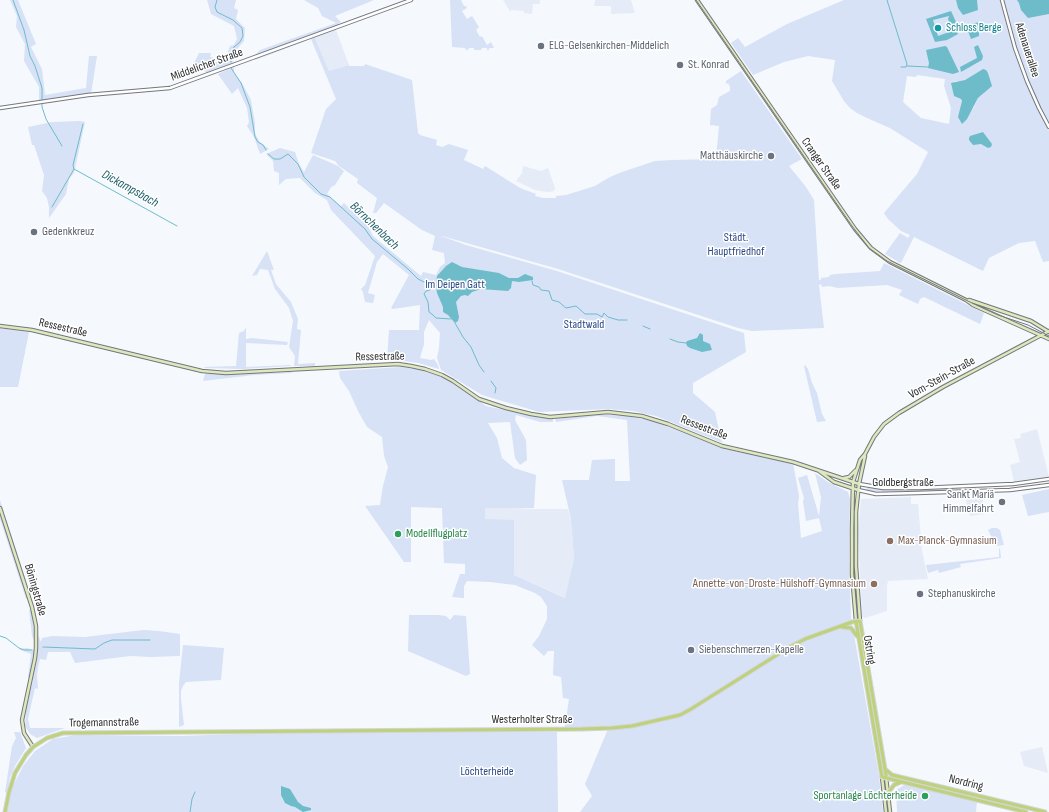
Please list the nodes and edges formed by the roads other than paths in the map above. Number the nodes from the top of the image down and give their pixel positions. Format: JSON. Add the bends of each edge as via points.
{"nodes":[{"id":1,"x":410,"y":0,"type":"edge"},
{"id":2,"x":697,"y":0,"type":"edge"},
{"id":3,"x":1002,"y":0,"type":"edge"},
{"id":4,"x":0,"y":108,"type":"edge"},
{"id":5,"x":1049,"y":126,"type":"edge"},
{"id":6,"x":966,"y":300,"type":"junction"},
{"id":7,"x":0,"y":326,"type":"edge"},
{"id":8,"x":1049,"y":332,"type":"edge"},
{"id":9,"x":1042,"y":335,"type":"junction"},
{"id":10,"x":1049,"y":339,"type":"edge"},
{"id":11,"x":865,"y":454,"type":"junction"},
{"id":12,"x":818,"y":470,"type":"junction"},
{"id":13,"x":856,"y":470,"type":"junction"},
{"id":14,"x":843,"y":478,"type":"junction"},
{"id":15,"x":1049,"y":479,"type":"edge"},
{"id":16,"x":853,"y":482,"type":"junction"},
{"id":17,"x":859,"y":484,"type":"junction"},
{"id":18,"x":1049,"y":485,"type":"edge"},
{"id":19,"x":853,"y":489,"type":"junction"},
{"id":20,"x":858,"y":490,"type":"junction"},
{"id":21,"x":0,"y":508,"type":"edge"},
{"id":22,"x":858,"y":621,"type":"junction"},
{"id":23,"x":841,"y":626,"type":"junction"},
{"id":24,"x":858,"y":637,"type":"junction"},
{"id":25,"x":179,"y":732,"type":"joint"},
{"id":26,"x":33,"y":747,"type":"junction"},
{"id":27,"x":885,"y":768,"type":"junction"},
{"id":28,"x":892,"y":775,"type":"junction"},
{"id":29,"x":882,"y":777,"type":"junction"},
{"id":30,"x":886,"y":777,"type":"junction"},
{"id":31,"x":901,"y":782,"type":"junction"},
{"id":32,"x":888,"y":793,"type":"junction"},
{"id":33,"x":5,"y":812,"type":"edge"},
{"id":34,"x":886,"y":812,"type":"edge"},
{"id":35,"x":890,"y":812,"type":"edge"},
{"id":36,"x":1026,"y":812,"type":"edge"},
{"id":37,"x":1045,"y":812,"type":"edge"}],
"edges":[{"from":1,"to":4,"type":"street","name":"Middelicher Straße","via":[[170,88],[88,95]]},
{"from":2,"to":6,"type":"main road","name":"Cranger Straße","via":[[865,242],[890,262]]},
{"from":3,"to":5,"type":"street","name":"Adenauerallee","via":[[1027,81]]},
{"from":6,"to":8,"type":"main road","name":"Cranger Straße","via":[[1031,321]]},
{"from":6,"to":9,"type":"main road","name":"Cranger Straße"},
{"from":7,"to":12,"type":"main road","name":"Ressestraße","via":[[32,330],[202,371],[398,364],[411,366],[442,375],[479,398],[506,408],[550,417],[608,412],[642,416],[722,446]]},
{"from":8,"to":9,"type":"main road","name":"Vom-Stein-Straße"},
{"from":9,"to":10,"type":"main road","name":"Cranger Straße"},
{"from":9,"to":11,"type":"main road","name":"Vom-Stein-Straße","via":[[942,387],[899,413],[884,424]]},
{"from":11,"to":13,"type":"main road","name":"Vom-Stein-Straße"},
{"from":11,"to":17,"type":"main road","name":"Vom-Stein-Straße"},
{"from":12,"to":14,"type":"main road","name":"Ressestraße"},
{"from":12,"to":19,"type":"main road","name":"Ressestraße","via":[[834,482]]},
{"from":13,"to":14,"type":"main road","via":[[849,477]]},
{"from":13,"to":16,"type":"main road","name":"Vom-Stein-Straße"},
{"from":14,"to":16,"type":"main road","name":"Ressestraße"},
{"from":15,"to":17,"type":"street","name":"Goldbergstraße","via":[[1014,484],[912,488],[882,488]]},
{"from":16,"to":17,"type":"main road","name":"Ressestraße"},
{"from":16,"to":19,"type":"main road","name":"Vom-Stein-Straße"},
{"from":17,"to":20,"type":"main road","name":"Ostring"},
{"from":18,"to":20,"type":"street","name":"Goldbergstraße","via":[[1010,490],[876,494]]},
{"from":19,"to":20,"type":"main road","name":"Goldbergstraße"},
{"from":19,"to":22,"type":"main road","name":"Ostring","via":[[852,574]]},
{"from":20,"to":22,"type":"main road","name":"Ostring"},
{"from":21,"to":26,"type":"main road","name":"Böningstraße","via":[[36,626],[36,648],[22,720],[24,732]]},
{"from":22,"to":23,"type":"main road","name":"Westerholter Straße"},
{"from":22,"to":24,"type":"main road","name":"Ostring"},
{"from":22,"to":27,"type":"main road","name":"Ostring"},
{"from":23,"to":24,"type":"main road","via":[[851,628]]},
{"from":23,"to":25,"type":"main road","name":"Westerholter Straße","via":[[788,648],[691,709],[632,726],[582,729]]},
{"from":24,"to":29,"type":"main road","name":"Ostring"},
{"from":25,"to":26,"type":"main road","name":"Trogemannstraße","via":[[63,733],[47,738]]},
{"from":26,"to":33,"type":"main road","via":[[15,773]]},
{"from":27,"to":28,"type":"main road"},
{"from":27,"to":30,"type":"main road","name":"Ostring"},
{"from":28,"to":30,"type":"main road"},
{"from":28,"to":37,"type":"main road","name":"Nordring"},
{"from":29,"to":30,"type":"main road","name":"Nordring"},
{"from":29,"to":34,"type":"main road","name":"Ostring"},
{"from":30,"to":31,"type":"main road","name":"Nordring"},
{"from":30,"to":32,"type":"main road"},
{"from":31,"to":32,"type":"main road","via":[[894,785]]},
{"from":31,"to":36,"type":"main road","name":"Nordring"},
{"from":32,"to":35,"type":"main road"}]}
